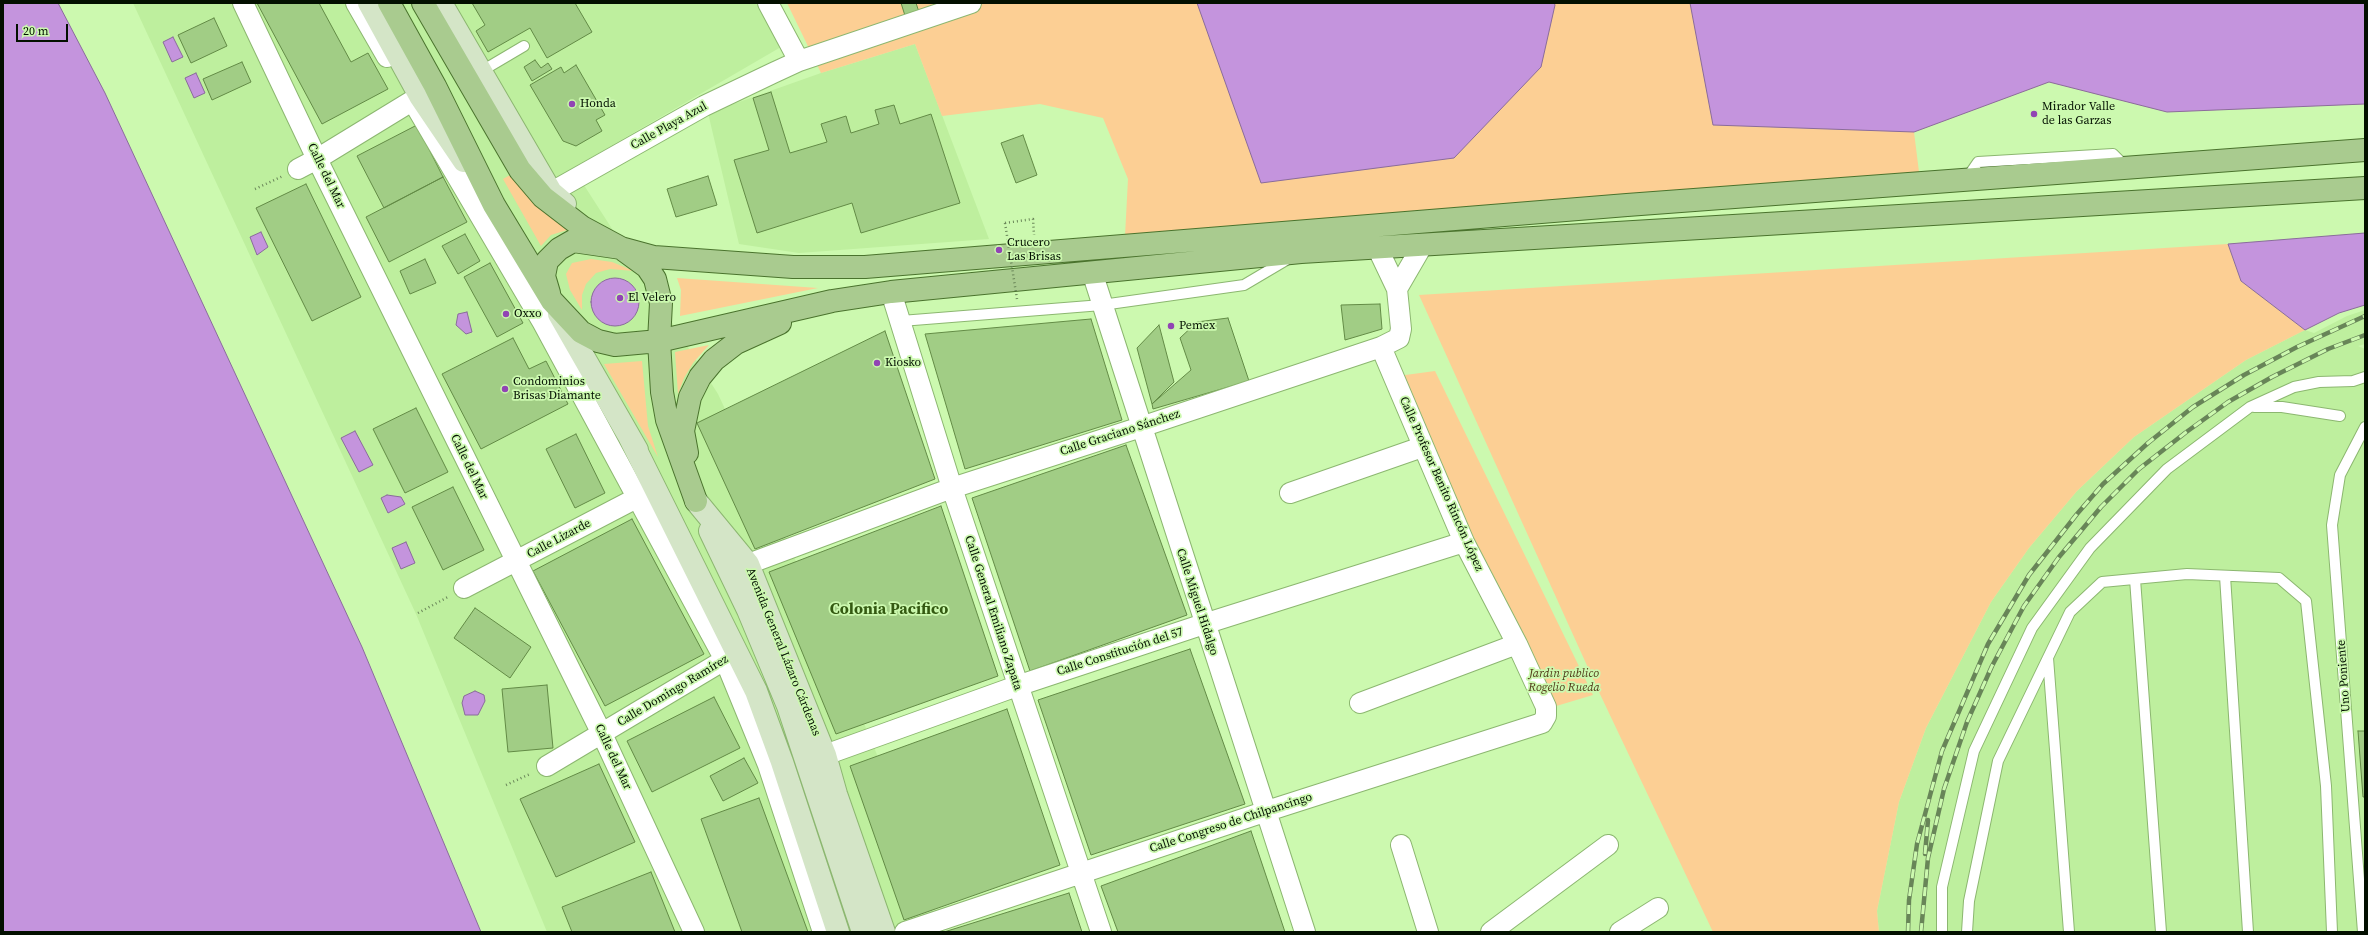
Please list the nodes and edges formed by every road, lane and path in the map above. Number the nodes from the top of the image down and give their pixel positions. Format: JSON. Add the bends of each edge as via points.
{"nodes":[{"id":1,"x":243,"y":3,"type":"edge"},
{"id":2,"x":356,"y":3,"type":"edge"},
{"id":3,"x":369,"y":3,"type":"edge"},
{"id":4,"x":389,"y":3,"type":"edge"},
{"id":5,"x":423,"y":3,"type":"edge"},
{"id":6,"x":441,"y":3,"type":"edge"},
{"id":7,"x":768,"y":3,"type":"edge"},
{"id":8,"x":971,"y":3,"type":"edge"},
{"id":9,"x":524,"y":46,"type":"dead end"},
{"id":10,"x":799,"y":61,"type":"junction"},
{"id":11,"x":480,"y":72,"type":"junction"},
{"id":12,"x":422,"y":94,"type":"junction"},
{"id":13,"x":2365,"y":150,"type":"edge"},
{"id":14,"x":317,"y":159,"type":"junction"},
{"id":15,"x":298,"y":169,"type":"joint"},
{"id":16,"x":2365,"y":188,"type":"edge"},
{"id":17,"x":254,"y":189,"type":"dead end"},
{"id":18,"x":547,"y":195,"type":"junction"},
{"id":19,"x":1032,"y":220,"type":"dead end"},
{"id":20,"x":1422,"y":246,"type":"junction"},
{"id":21,"x":1377,"y":247,"type":"junction"},
{"id":22,"x":620,"y":248,"type":"junction"},
{"id":23,"x":1301,"y":252,"type":"junction"},
{"id":24,"x":1092,"y":272,"type":"junction"},
{"id":25,"x":1397,"y":289,"type":"junction"},
{"id":26,"x":891,"y":292,"type":"junction"},
{"id":27,"x":1017,"y":299,"type":"dead end"},
{"id":28,"x":552,"y":301,"type":"junction"},
{"id":29,"x":832,"y":301,"type":"junction"},
{"id":30,"x":1102,"y":305,"type":"junction"},
{"id":31,"x":902,"y":321,"type":"junction"},
{"id":32,"x":659,"y":341,"type":"junction"},
{"id":33,"x":1381,"y":346,"type":"junction"},
{"id":34,"x":2365,"y":377,"type":"edge"},
{"id":35,"x":2250,"y":407,"type":"junction"},
{"id":36,"x":2340,"y":416,"type":"dead end"},
{"id":37,"x":1141,"y":427,"type":"junction"},
{"id":38,"x":2365,"y":427,"type":"edge"},
{"id":39,"x":630,"y":438,"type":"junction"},
{"id":40,"x":1422,"y":447,"type":"junction"},
{"id":41,"x":952,"y":488,"type":"junction"},
{"id":42,"x":646,"y":493,"type":"junction"},
{"id":43,"x":1290,"y":493,"type":"dead end"},
{"id":44,"x":696,"y":501,"type":"junction"},
{"id":45,"x":1464,"y":542,"type":"junction"},
{"id":46,"x":516,"y":561,"type":"junction"},
{"id":47,"x":748,"y":564,"type":"junction"},
{"id":48,"x":2225,"y":576,"type":"junction"},
{"id":49,"x":2135,"y":579,"type":"junction"},
{"id":50,"x":464,"y":588,"type":"joint"},
{"id":51,"x":748,"y":610,"type":"junction"},
{"id":52,"x":418,"y":613,"type":"dead end"},
{"id":53,"x":1204,"y":624,"type":"junction"},
{"id":54,"x":1517,"y":644,"type":"junction"},
{"id":55,"x":731,"y":656,"type":"junction"},
{"id":56,"x":2048,"y":656,"type":"junction"},
{"id":57,"x":1017,"y":686,"type":"junction"},
{"id":58,"x":1360,"y":703,"type":"dead end"},
{"id":59,"x":1546,"y":707,"type":"joint"},
{"id":60,"x":602,"y":734,"type":"junction"},
{"id":61,"x":825,"y":755,"type":"junction"},
{"id":62,"x":547,"y":766,"type":"joint"},
{"id":63,"x":506,"y":785,"type":"dead end"},
{"id":64,"x":1264,"y":812,"type":"junction"},
{"id":65,"x":1401,"y":845,"type":"dead end"},
{"id":66,"x":1608,"y":845,"type":"dead end"},
{"id":67,"x":1080,"y":873,"type":"junction"},
{"id":68,"x":1658,"y":908,"type":"dead end"},
{"id":69,"x":694,"y":932,"type":"edge"},
{"id":70,"x":823,"y":932,"type":"edge"},
{"id":71,"x":838,"y":932,"type":"edge"},
{"id":72,"x":863,"y":932,"type":"edge"},
{"id":73,"x":884,"y":932,"type":"edge"},
{"id":74,"x":905,"y":932,"type":"edge"},
{"id":75,"x":1100,"y":932,"type":"edge"},
{"id":76,"x":1305,"y":932,"type":"edge"},
{"id":77,"x":1428,"y":932,"type":"edge"},
{"id":78,"x":1491,"y":932,"type":"edge"},
{"id":79,"x":1620,"y":932,"type":"edge"},
{"id":80,"x":1942,"y":932,"type":"edge"},
{"id":81,"x":1967,"y":932,"type":"edge"},
{"id":82,"x":2069,"y":932,"type":"edge"},
{"id":83,"x":2161,"y":932,"type":"edge"},
{"id":84,"x":2248,"y":932,"type":"edge"},
{"id":85,"x":2332,"y":932,"type":"edge"},
{"id":86,"x":2363,"y":932,"type":"edge"}],
"edges":[{"from":1,"to":14,"type":"street","name":"Calle del Mar"},
{"from":2,"to":12,"type":"street"},
{"from":3,"to":12,"type":"main road"},
{"from":4,"to":12,"type":"main road"},
{"from":5,"to":18,"type":"main road","via":[[520,170]]},
{"from":6,"to":11,"type":"main road"},
{"from":7,"to":10,"type":"street"},
{"from":8,"to":10,"type":"street","name":"Calle Playa Azul"},
{"from":9,"to":11,"type":"lane"},
{"from":10,"to":18,"type":"street","name":"Calle Playa Azul","via":[[704,106]]},
{"from":11,"to":18,"type":"main road"},
{"from":12,"to":14,"type":"street"},
{"from":12,"to":28,"type":"main road"},
{"from":12,"to":42,"type":"street","via":[[543,323]]},
{"from":13,"to":22,"type":"main road","via":[[1627,204],[865,267],[793,267],[654,257]]},
{"from":14,"to":15,"type":"street"},
{"from":14,"to":46,"type":"street","name":"Calle del Mar"},
{"from":15,"to":17,"type":"path"},
{"from":16,"to":20,"type":"main road"},
{"from":18,"to":22,"type":"main road","via":[[582,226]]},
{"from":19,"to":27,"type":"path","bridge":true,"via":[[1005,223]]},
{"from":20,"to":21,"type":"main road"},
{"from":20,"to":25,"type":"street"},
{"from":21,"to":23,"type":"main road"},
{"from":21,"to":25,"type":"street"},
{"from":22,"to":28,"type":"main road","via":[[573,241],[559,249],[547,261],[544,276]]},
{"from":22,"to":32,"type":"main road","via":[[647,267],[655,279],[661,303]]},
{"from":23,"to":24,"type":"main road"},
{"from":23,"to":30,"type":"lane","via":[[1244,285]]},
{"from":24,"to":26,"type":"main road"},
{"from":24,"to":30,"type":"street","name":"Calle Miguel Hidalgo"},
{"from":25,"to":33,"type":"street","name":"Calle Graciano Sánchez","via":[[1401,329],[1398,338]]},
{"from":26,"to":29,"type":"main road"},
{"from":26,"to":31,"type":"street","name":"Calle General Emiliano Zapata"},
{"from":28,"to":32,"type":"main road","via":[[581,332],[598,341],[616,345]]},
{"from":28,"to":39,"type":"main road","name":"Avenida General Lázaro Cárdenas"},
{"from":29,"to":32,"type":"main road"},
{"from":29,"to":44,"type":"main road","via":[[736,343],[714,360],[700,376],[690,397],[683,431]]},
{"from":30,"to":31,"type":"lane"},
{"from":30,"to":37,"type":"street","name":"Calle Miguel Hidalgo"},
{"from":31,"to":41,"type":"street","name":"Calle General Emiliano Zapata"},
{"from":32,"to":44,"type":"main road","via":[[662,392],[667,420]]},
{"from":33,"to":37,"type":"street","name":"Calle Graciano Sánchez"},
{"from":33,"to":40,"type":"street","name":"Calle Profesor Benito Rincón López"},
{"from":34,"to":35,"type":"lane","via":[[2353,381],[2319,382],[2294,387]]},
{"from":35,"to":36,"type":"lane","via":[[2282,407]]},
{"from":35,"to":80,"type":"lane","via":[[2166,469],[2090,548],[2032,628],[1974,751],[1942,886]]},
{"from":37,"to":41,"type":"street","name":"Calle Graciano Sánchez"},
{"from":37,"to":53,"type":"street","name":"Calle Miguel Hidalgo"},
{"from":38,"to":86,"type":"lane","name":"Uno Poniente","via":[[2340,475],[2332,525]]},
{"from":39,"to":42,"type":"main road","name":"Avenida General Lázaro Cárdenas"},
{"from":39,"to":51,"type":"main road","name":"Avenida General Lázaro Cárdenas","via":[[723,584]]},
{"from":40,"to":43,"type":"street"},
{"from":40,"to":45,"type":"street","name":"Calle Profesor Benito Rincón López"},
{"from":41,"to":47,"type":"street","name":"Calle Graciano Sánchez"},
{"from":41,"to":57,"type":"street","name":"Calle General Emiliano Zapata"},
{"from":42,"to":46,"type":"street","name":"Calle Lizarde"},
{"from":42,"to":55,"type":"main road","name":"Avenida General Lázaro Cárdenas"},
{"from":44,"to":47,"type":"main road","name":"Avenida General Lázaro Cárdenas"},
{"from":44,"to":51,"type":"main road","name":"Avenida General Lázaro Cárdenas"},
{"from":45,"to":53,"type":"street","name":"Calle Constitución del 57"},
{"from":45,"to":54,"type":"street","name":"Calle Profesor Benito Rincón López"},
{"from":46,"to":50,"type":"street","name":"Calle Lizarde"},
{"from":46,"to":60,"type":"street","name":"Calle del Mar"},
{"from":47,"to":61,"type":"main road","name":"Avenida General Lázaro Cárdenas"},
{"from":48,"to":49,"type":"lane","via":[[2187,574]]},
{"from":48,"to":84,"type":"lane"},
{"from":48,"to":85,"type":"lane","via":[[2279,578],[2306,601],[2326,786]]},
{"from":49,"to":56,"type":"lane","via":[[2102,582],[2070,612]]},
{"from":49,"to":83,"type":"lane"},
{"from":50,"to":52,"type":"path"},
{"from":51,"to":72,"type":"main road","name":"Avenida General Lázaro Cárdenas","via":[[788,706]]},
{"from":53,"to":57,"type":"street","name":"Calle Constitución del 57"},
{"from":53,"to":64,"type":"street","name":"Calle Miguel Hidalgo"},
{"from":54,"to":58,"type":"street"},
{"from":54,"to":59,"type":"street","name":"Calle Profesor Benito Rincón López"},
{"from":55,"to":60,"type":"street","name":"Calle Domingo Ramírez"},
{"from":55,"to":70,"type":"street"},
{"from":55,"to":71,"type":"main road","name":"Avenida General Lázaro Cárdenas","via":[[756,691]]},
{"from":56,"to":81,"type":"lane","via":[[1998,761],[1970,902]]},
{"from":56,"to":82,"type":"lane"},
{"from":57,"to":61,"type":"street","name":"Calle Constitución del 57"},
{"from":57,"to":67,"type":"street","name":"Calle General Emiliano Zapata"},
{"from":59,"to":64,"type":"street","name":"Calle Congreso de Chilpancingo","via":[[1546,716],[1542,723]]},
{"from":60,"to":62,"type":"street","name":"Calle Domingo Ramírez"},
{"from":60,"to":69,"type":"street","name":"Calle del Mar"},
{"from":61,"to":73,"type":"main road","name":"Avenida General Lázaro Cárdenas"},
{"from":62,"to":63,"type":"path"},
{"from":64,"to":67,"type":"street","name":"Calle Congreso de Chilpancingo"},
{"from":64,"to":76,"type":"street","name":"Calle Miguel Hidalgo"},
{"from":65,"to":77,"type":"street"},
{"from":66,"to":78,"type":"street"},
{"from":67,"to":74,"type":"street","name":"Calle Congreso de Chilpancingo"},
{"from":67,"to":75,"type":"street","name":"Calle General Emiliano Zapata"},
{"from":68,"to":79,"type":"street"}]}
